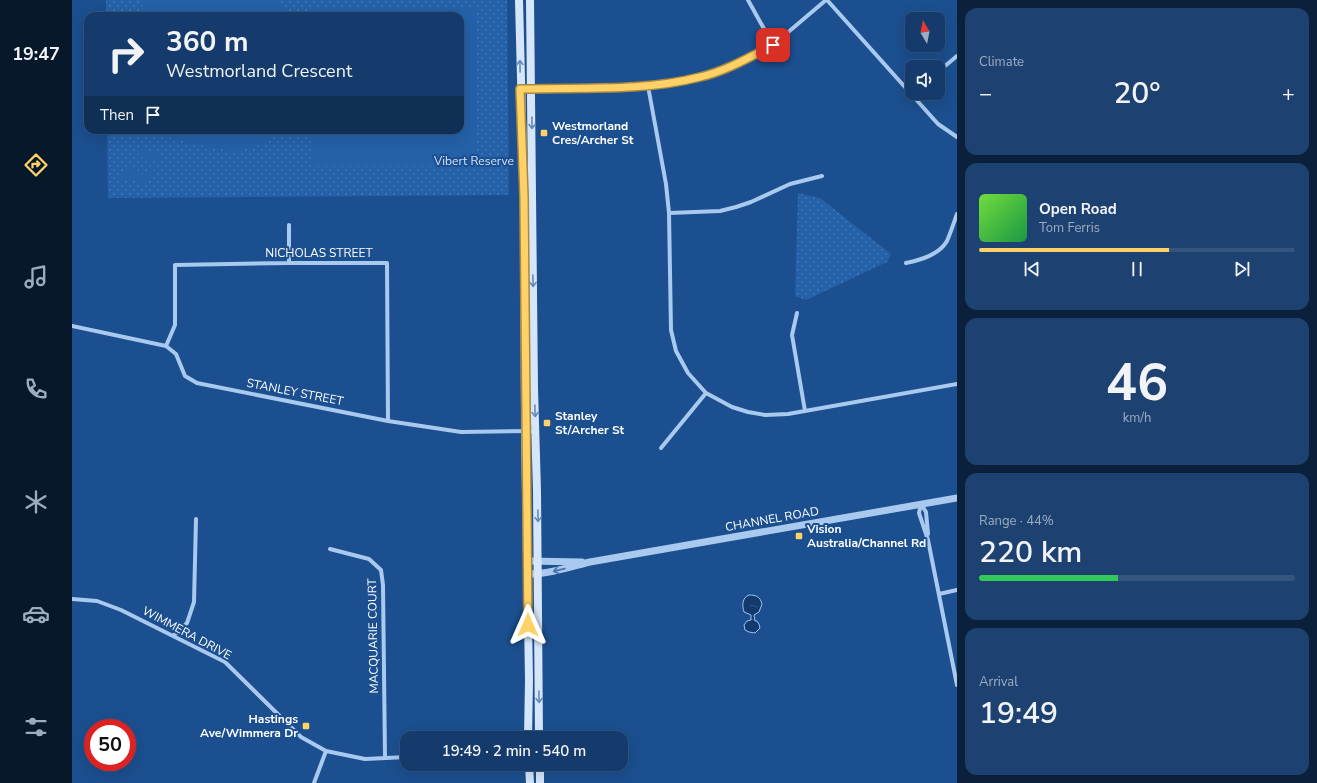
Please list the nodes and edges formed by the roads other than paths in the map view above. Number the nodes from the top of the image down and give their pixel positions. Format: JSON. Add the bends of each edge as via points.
{"nodes":[{"id":1,"x":520,"y":0,"type":"edge"},
{"id":2,"x":530,"y":0,"type":"edge"},
{"id":3,"x":748,"y":0,"type":"edge"},
{"id":4,"x":826,"y":0,"type":"edge"},
{"id":5,"x":520,"y":21,"type":"junction"},
{"id":6,"x":530,"y":21,"type":"junction"},
{"id":7,"x":773,"y":45,"type":"junction"},
{"id":8,"x":957,"y":56,"type":"edge"},
{"id":9,"x":945,"y":66,"type":"edge"},
{"id":10,"x":905,"y":85,"type":"edge"},
{"id":11,"x":648,"y":86,"type":"junction"},
{"id":12,"x":520,"y":89,"type":"junction"},
{"id":13,"x":531,"y":89,"type":"junction"},
{"id":14,"x":918,"y":100,"type":"edge"},
{"id":15,"x":957,"y":137,"type":"edge"},
{"id":16,"x":523,"y":161,"type":"junction"},
{"id":17,"x":532,"y":161,"type":"junction"},
{"id":18,"x":822,"y":176,"type":"dead end"},
{"id":19,"x":669,"y":213,"type":"junction"},
{"id":20,"x":957,"y":214,"type":"edge"},
{"id":21,"x":289,"y":225,"type":"dead end"},
{"id":22,"x":524,"y":259,"type":"junction"},
{"id":23,"x":533,"y":259,"type":"junction"},
{"id":24,"x":289,"y":263,"type":"junction"},
{"id":25,"x":906,"y":263,"type":"dead end"},
{"id":26,"x":797,"y":313,"type":"dead end"},
{"id":27,"x":72,"y":326,"type":"edge"},
{"id":28,"x":166,"y":346,"type":"junction"},
{"id":29,"x":524,"y":354,"type":"junction"},
{"id":30,"x":534,"y":354,"type":"junction"},
{"id":31,"x":957,"y":384,"type":"edge"},
{"id":32,"x":706,"y":393,"type":"junction"},
{"id":33,"x":805,"y":411,"type":"junction"},
{"id":34,"x":388,"y":421,"type":"junction"},
{"id":35,"x":535,"y":431,"type":"junction"},
{"id":36,"x":525,"y":432,"type":"junction"},
{"id":37,"x":662,"y":448,"type":"dead end"},
{"id":38,"x":526,"y":491,"type":"junction"},
{"id":39,"x":537,"y":491,"type":"junction"},
{"id":40,"x":957,"y":498,"type":"edge"},
{"id":41,"x":921,"y":504,"type":"junction"},
{"id":42,"x":196,"y":519,"type":"dead end"},
{"id":43,"x":928,"y":540,"type":"junction"},
{"id":44,"x":330,"y":549,"type":"dead end"},
{"id":45,"x":538,"y":560,"type":"junction"},
{"id":46,"x":528,"y":561,"type":"junction"},
{"id":47,"x":590,"y":562,"type":"junction"},
{"id":48,"x":528,"y":574,"type":"junction"},
{"id":49,"x":538,"y":574,"type":"junction"},
{"id":50,"x":957,"y":590,"type":"edge"},
{"id":51,"x":939,"y":594,"type":"junction"},
{"id":52,"x":72,"y":599,"type":"edge"},
{"id":53,"x":173,"y":636,"type":"junction"},
{"id":54,"x":529,"y":680,"type":"junction"},
{"id":55,"x":539,"y":680,"type":"junction"},
{"id":56,"x":957,"y":685,"type":"edge"},
{"id":57,"x":528,"y":731,"type":"edge"},
{"id":58,"x":539,"y":731,"type":"edge"},
{"id":59,"x":326,"y":751,"type":"junction"},
{"id":60,"x":400,"y":757,"type":"edge"},
{"id":61,"x":385,"y":758,"type":"junction"},
{"id":62,"x":529,"y":771,"type":"edge"},
{"id":63,"x":540,"y":771,"type":"edge"},
{"id":64,"x":314,"y":783,"type":"edge"},
{"id":65,"x":530,"y":783,"type":"edge"},
{"id":66,"x":540,"y":783,"type":"edge"}],
"edges":[{"from":1,"to":5,"type":"main road"},
{"from":2,"to":6,"type":"main road"},
{"from":3,"to":7,"type":"street"},
{"from":4,"to":7,"type":"street"},
{"from":4,"to":10,"type":"street"},
{"from":5,"to":6,"type":"main road"},
{"from":12,"to":5,"type":"main road","one_way":true},
{"from":6,"to":13,"type":"main road"},
{"from":7,"to":11,"type":"street","via":[[746,60],[702,77]]},
{"from":8,"to":9,"type":"street"},
{"from":11,"to":13,"type":"street"},
{"from":11,"to":19,"type":"street"},
{"from":12,"to":13,"type":"street"},
{"from":12,"to":16,"type":"main road"},
{"from":13,"to":17,"type":"main road","one_way":true},
{"from":14,"to":15,"type":"street","via":[[938,124]]},
{"from":16,"to":17,"type":"main road"},
{"from":16,"to":22,"type":"main road"},
{"from":17,"to":23,"type":"main road"},
{"from":18,"to":19,"type":"street","via":[[790,184],[751,202],[720,211]]},
{"from":19,"to":32,"type":"street","via":[[672,330],[676,351],[688,373]]},
{"from":20,"to":25,"type":"street","via":[[946,242],[925,258]]},
{"from":21,"to":24,"type":"street"},
{"from":22,"to":23,"type":"main road"},
{"from":22,"to":29,"type":"main road"},
{"from":23,"to":30,"type":"main road","one_way":true},
{"from":24,"to":28,"type":"street","name":"NICHOLAS STREET","via":[[175,265],[175,325]]},
{"from":24,"to":34,"type":"street","name":"NICHOLAS STREET","via":[[387,263]]},
{"from":26,"to":33,"type":"street","via":[[792,335]]},
{"from":27,"to":28,"type":"street"},
{"from":28,"to":34,"type":"street","name":"STANLEY STREET","via":[[176,354],[185,376],[197,383]]},
{"from":29,"to":30,"type":"main road"},
{"from":29,"to":36,"type":"main road"},
{"from":30,"to":35,"type":"main road","one_way":true},
{"from":31,"to":33,"type":"street"},
{"from":32,"to":33,"type":"street","via":[[732,407],[748,412],[765,415]]},
{"from":32,"to":37,"type":"street"},
{"from":34,"to":36,"type":"street","name":"STANLEY STREET","via":[[461,432]]},
{"from":35,"to":36,"type":"street","name":"STANLEY STREET"},
{"from":35,"to":39,"type":"main road"},
{"from":36,"to":38,"type":"main road"},
{"from":38,"to":39,"type":"main road"},
{"from":38,"to":46,"type":"main road"},
{"from":39,"to":45,"type":"main road","one_way":true},
{"from":40,"to":41,"type":"street","name":"CHANNEL ROAD"},
{"from":41,"to":43,"type":"street","via":[[926,512]]},
{"from":41,"to":43,"type":"street","via":[[919,513]]},
{"from":41,"to":47,"type":"street","name":"CHANNEL ROAD"},
{"from":42,"to":53,"type":"street","via":[[194,602],[187,623]]},
{"from":43,"to":51,"type":"street"},
{"from":44,"to":61,"type":"street","name":"MACQUARIE COURT","via":[[369,559],[381,570]]},
{"from":45,"to":46,"type":"street","name":"CHANNEL ROAD"},
{"from":45,"to":47,"type":"street","name":"CHANNEL ROAD"},
{"from":45,"to":49,"type":"main road"},
{"from":46,"to":48,"type":"main road"},
{"from":47,"to":49,"type":"street","name":"CHANNEL ROAD","one_way":true},
{"from":48,"to":49,"type":"street","name":"CHANNEL ROAD"},
{"from":48,"to":54,"type":"main road"},
{"from":49,"to":55,"type":"main road"},
{"from":50,"to":51,"type":"street"},
{"from":51,"to":56,"type":"street"},
{"from":52,"to":53,"type":"street","name":"WIMMERA DRIVE","via":[[97,602],[122,610]]},
{"from":53,"to":59,"type":"street","name":"WIMMERA DRIVE","via":[[225,662],[302,737]]},
{"from":54,"to":55,"type":"main road"},
{"from":54,"to":57,"type":"main road"},
{"from":55,"to":58,"type":"main road","one_way":true},
{"from":59,"to":61,"type":"street","name":"WIMMERA DRIVE","via":[[365,759]]},
{"from":59,"to":64,"type":"street"},
{"from":60,"to":61,"type":"street","name":"WIMMERA DRIVE"},
{"from":62,"to":65,"type":"main road"},
{"from":63,"to":66,"type":"main road"}]}
